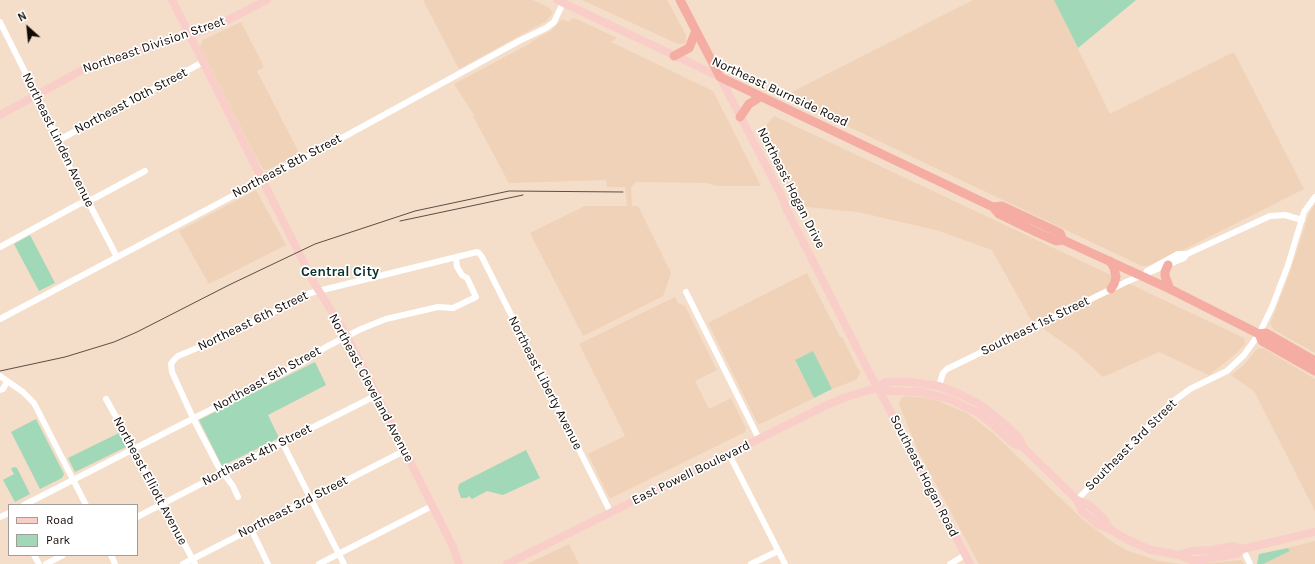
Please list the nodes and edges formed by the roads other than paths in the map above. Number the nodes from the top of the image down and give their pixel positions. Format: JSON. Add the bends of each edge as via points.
{"nodes":[{"id":1,"x":172,"y":0,"type":"edge"},
{"id":2,"x":267,"y":0,"type":"edge"},
{"id":3,"x":680,"y":0,"type":"edge"},
{"id":4,"x":560,"y":2,"type":"edge"},
{"id":5,"x":0,"y":22,"type":"edge"},
{"id":6,"x":696,"y":32,"type":"junction"},
{"id":7,"x":190,"y":35,"type":"junction"},
{"id":8,"x":674,"y":56,"type":"junction"},
{"id":9,"x":203,"y":62,"type":"junction"},
{"id":10,"x":720,"y":77,"type":"junction"},
{"id":11,"x":36,"y":95,"type":"junction"},
{"id":12,"x":760,"y":96,"type":"junction"},
{"id":13,"x":0,"y":115,"type":"edge"},
{"id":14,"x":740,"y":117,"type":"junction"},
{"id":15,"x":59,"y":140,"type":"junction"},
{"id":16,"x":145,"y":171,"type":"dead end"},
{"id":17,"x":262,"y":180,"type":"junction"},
{"id":18,"x":1315,"y":197,"type":"edge"},
{"id":19,"x":87,"y":201,"type":"junction"},
{"id":20,"x":993,"y":207,"type":"junction"},
{"id":21,"x":1302,"y":220,"type":"junction"},
{"id":22,"x":1012,"y":221,"type":"junction"},
{"id":23,"x":1049,"y":228,"type":"junction"},
{"id":24,"x":1063,"y":240,"type":"junction"},
{"id":25,"x":0,"y":247,"type":"edge"},
{"id":26,"x":479,"y":253,"type":"joint"},
{"id":27,"x":1187,"y":254,"type":"junction"},
{"id":28,"x":117,"y":257,"type":"junction"},
{"id":29,"x":456,"y":257,"type":"junction"},
{"id":30,"x":1110,"y":261,"type":"junction"},
{"id":31,"x":1168,"y":265,"type":"junction"},
{"id":32,"x":1140,"y":275,"type":"junction"},
{"id":33,"x":1111,"y":289,"type":"junction"},
{"id":34,"x":1170,"y":289,"type":"junction"},
{"id":35,"x":318,"y":291,"type":"junction"},
{"id":36,"x":686,"y":292,"type":"dead end"},
{"id":37,"x":0,"y":320,"type":"edge"},
{"id":38,"x":1259,"y":334,"type":"junction"},
{"id":39,"x":347,"y":336,"type":"junction"},
{"id":40,"x":1315,"y":361,"type":"edge"},
{"id":41,"x":1315,"y":371,"type":"edge"},
{"id":42,"x":0,"y":376,"type":"edge"},
{"id":43,"x":7,"y":382,"type":"junction"},
{"id":44,"x":939,"y":386,"type":"junction"},
{"id":45,"x":878,"y":388,"type":"junction"},
{"id":46,"x":0,"y":390,"type":"edge"},
{"id":47,"x":377,"y":395,"type":"junction"},
{"id":48,"x":106,"y":399,"type":"dead end"},
{"id":49,"x":966,"y":402,"type":"junction"},
{"id":50,"x":193,"y":418,"type":"junction"},
{"id":51,"x":759,"y":439,"type":"junction"},
{"id":52,"x":282,"y":442,"type":"junction"},
{"id":53,"x":134,"y":448,"type":"junction"},
{"id":54,"x":404,"y":451,"type":"junction"},
{"id":55,"x":729,"y":454,"type":"junction"},
{"id":56,"x":222,"y":473,"type":"junction"},
{"id":57,"x":73,"y":480,"type":"junction"},
{"id":58,"x":238,"y":497,"type":"dead end"},
{"id":59,"x":311,"y":498,"type":"junction"},
{"id":60,"x":1077,"y":500,"type":"junction"},
{"id":61,"x":26,"y":504,"type":"edge"},
{"id":62,"x":85,"y":504,"type":"edge"},
{"id":63,"x":163,"y":504,"type":"junction"},
{"id":64,"x":432,"y":506,"type":"junction"},
{"id":65,"x":611,"y":513,"type":"junction"},
{"id":66,"x":138,"y":516,"type":"edge"},
{"id":67,"x":251,"y":529,"type":"junction"},
{"id":68,"x":1315,"y":532,"type":"edge"},
{"id":69,"x":1243,"y":549,"type":"junction"},
{"id":70,"x":778,"y":551,"type":"junction"},
{"id":71,"x":339,"y":554,"type":"junction"},
{"id":72,"x":965,"y":554,"type":"junction"},
{"id":73,"x":61,"y":556,"type":"edge"},
{"id":74,"x":193,"y":562,"type":"edge"},
{"id":75,"x":46,"y":564,"type":"edge"},
{"id":76,"x":183,"y":564,"type":"edge"},
{"id":77,"x":268,"y":564,"type":"edge"},
{"id":78,"x":319,"y":564,"type":"edge"},
{"id":79,"x":344,"y":564,"type":"edge"},
{"id":80,"x":459,"y":564,"type":"edge"},
{"id":81,"x":507,"y":564,"type":"edge"},
{"id":82,"x":752,"y":564,"type":"edge"},
{"id":83,"x":785,"y":564,"type":"edge"},
{"id":84,"x":950,"y":564,"type":"edge"},
{"id":85,"x":970,"y":564,"type":"edge"},
{"id":86,"x":1250,"y":564,"type":"edge"}],
"edges":[{"from":1,"to":7,"type":"main road","name":"Northeast Cleveland Avenue"},
{"from":2,"to":7,"type":"main road","name":"Northeast Division Street","via":[[218,25]]},
{"from":3,"to":6,"type":"highway","name":"Northeast Hogan Drive"},
{"from":4,"to":8,"type":"main road","name":"Northeast Burnside Road"},
{"from":4,"to":17,"type":"street","name":"Northeast 8th Street","via":[[554,22],[546,28]]},
{"from":5,"to":11,"type":"street","name":"Northeast Linden Avenue"},
{"from":6,"to":8,"type":"highway","via":[[689,48]]},
{"from":6,"to":10,"type":"highway","name":"Northeast Hogan Drive"},
{"from":7,"to":9,"type":"main road","name":"Northeast Cleveland Avenue"},
{"from":7,"to":11,"type":"main road","name":"Northeast Division Street","via":[[96,64]]},
{"from":8,"to":10,"type":"main road","name":"Northeast Burnside Road"},
{"from":9,"to":15,"type":"street","name":"Northeast 10th Street"},
{"from":9,"to":17,"type":"main road","name":"Northeast Cleveland Avenue"},
{"from":10,"to":12,"type":"highway","name":"Northeast Burnside Road"},
{"from":10,"to":14,"type":"main road","name":"Northeast Hogan Drive"},
{"from":11,"to":13,"type":"main road","name":"Northeast Division Street"},
{"from":11,"to":15,"type":"street","name":"Northeast Linden Avenue"},
{"from":12,"to":14,"type":"highway","via":[[749,104]]},
{"from":12,"to":20,"type":"highway","name":"Northeast Burnside Road"},
{"from":14,"to":45,"type":"main road","name":"Northeast Hogan Drive"},
{"from":15,"to":19,"type":"street","name":"Northeast Linden Avenue","via":[[62,152]]},
{"from":16,"to":19,"type":"street"},
{"from":17,"to":28,"type":"street","name":"Northeast 8th Street"},
{"from":17,"to":35,"type":"main road","name":"Northeast Cleveland Avenue"},
{"from":18,"to":21,"type":"street"},
{"from":19,"to":25,"type":"street"},
{"from":19,"to":28,"type":"street","name":"Northeast Linden Avenue"},
{"from":20,"to":22,"type":"highway","name":"Northeast Burnside Road","via":[[999,214]]},
{"from":20,"to":23,"type":"highway","name":"Northeast Burnside Road","via":[[1002,206]]},
{"from":21,"to":27,"type":"street","name":"Southeast 1st Street","via":[[1285,215],[1270,216]]},
{"from":21,"to":38,"type":"street","name":"Southeast 3rd Street","via":[[1280,288]]},
{"from":22,"to":23,"type":"highway","via":[[1024,222],[1043,230]]},
{"from":22,"to":24,"type":"highway","name":"Northeast Burnside Road","via":[[1056,241]]},
{"from":23,"to":24,"type":"highway","name":"Northeast Burnside Road","via":[[1060,233]]},
{"from":24,"to":30,"type":"highway","name":"Northeast Burnside Road"},
{"from":26,"to":29,"type":"street","name":"Northeast 6th Street"},
{"from":26,"to":65,"type":"street","name":"Northeast Liberty Avenue"},
{"from":27,"to":31,"type":"street","name":"Southeast 1st Street"},
{"from":27,"to":32,"type":"street","name":"Southeast 1st Street","via":[[1178,254]]},
{"from":28,"to":37,"type":"street","name":"Northeast 8th Street"},
{"from":29,"to":35,"type":"street","name":"Northeast 6th Street"},
{"from":29,"to":39,"type":"street","name":"Northeast 5th Street","via":[[457,267],[476,297],[453,308],[438,307],[386,318]]},
{"from":30,"to":32,"type":"highway","name":"Northeast Burnside Road"},
{"from":30,"to":33,"type":"highway","via":[[1116,277]]},
{"from":31,"to":32,"type":"street","name":"Southeast 1st Street"},
{"from":31,"to":34,"type":"highway","via":[[1165,276]]},
{"from":32,"to":33,"type":"street","name":"Southeast 1st Street"},
{"from":32,"to":34,"type":"highway","name":"Northeast Burnside Road"},
{"from":33,"to":44,"type":"street","name":"Southeast 1st Street","via":[[947,369]]},
{"from":34,"to":38,"type":"highway","name":"Northeast Burnside Road"},
{"from":35,"to":39,"type":"main road","name":"Northeast Cleveland Avenue"},
{"from":35,"to":50,"type":"street","name":"Northeast 6th Street","via":[[173,360],[172,372]]},
{"from":36,"to":51,"type":"street"},
{"from":38,"to":40,"type":"highway","via":[[1266,333]]},
{"from":38,"to":41,"type":"highway","via":[[1262,341]]},
{"from":38,"to":60,"type":"street","name":"Southeast 3rd Street","via":[[1227,371],[1190,389],[1171,403]]},
{"from":39,"to":47,"type":"main road","name":"Northeast Cleveland Avenue"},
{"from":39,"to":50,"type":"street","name":"Northeast 5th Street","via":[[300,364]]},
{"from":42,"to":43,"type":"street"},
{"from":43,"to":46,"type":"street"},
{"from":43,"to":57,"type":"street","via":[[23,392],[36,407]]},
{"from":44,"to":45,"type":"main road","name":"East Powell Boulevard","via":[[885,382]]},
{"from":44,"to":49,"type":"main road","name":"East Powell Boulevard"},
{"from":45,"to":49,"type":"main road","name":"East Powell Boulevard","via":[[934,394]]},
{"from":45,"to":51,"type":"main road","name":"East Powell Boulevard","via":[[841,399]]},
{"from":45,"to":72,"type":"main road","name":"Southeast Hogan Road"},
{"from":47,"to":52,"type":"street","name":"Northeast 4th Street"},
{"from":47,"to":54,"type":"main road","name":"Northeast Cleveland Avenue"},
{"from":48,"to":53,"type":"street","name":"Northeast Elliott Avenue"},
{"from":49,"to":60,"type":"main road","name":"East Powell Boulevard","via":[[1014,444],[1023,447]]},
{"from":50,"to":53,"type":"street","name":"Northeast 5th Street"},
{"from":50,"to":56,"type":"street"},
{"from":51,"to":55,"type":"main road","name":"East Powell Boulevard"},
{"from":52,"to":56,"type":"street","name":"Northeast 4th Street"},
{"from":52,"to":59,"type":"street"},
{"from":53,"to":57,"type":"street","name":"Northeast 5th Street"},
{"from":53,"to":63,"type":"street","name":"Northeast Elliott Avenue"},
{"from":54,"to":59,"type":"street","name":"Northeast 3rd Street"},
{"from":54,"to":64,"type":"main road","name":"Northeast Cleveland Avenue"},
{"from":55,"to":65,"type":"main road","name":"East Powell Boulevard"},
{"from":55,"to":70,"type":"street"},
{"from":56,"to":58,"type":"street"},
{"from":56,"to":63,"type":"street","name":"Northeast 4th Street"},
{"from":57,"to":61,"type":"street","name":"Northeast 5th Street"},
{"from":57,"to":62,"type":"street"},
{"from":59,"to":67,"type":"street","name":"Northeast 3rd Street"},
{"from":59,"to":71,"type":"street"},
{"from":60,"to":69,"type":"main road","name":"East Powell Boulevard","via":[[1089,505],[1104,519],[1110,529],[1143,547],[1179,555],[1191,551],[1234,546]]},
{"from":63,"to":66,"type":"street","name":"Northeast 4th Street"},
{"from":63,"to":74,"type":"street","name":"Northeast Elliott Avenue"},
{"from":64,"to":71,"type":"street"},
{"from":64,"to":80,"type":"main road","name":"Northeast Cleveland Avenue"},
{"from":65,"to":81,"type":"main road","name":"East Powell Boulevard"},
{"from":67,"to":74,"type":"street","name":"Northeast 3rd Street"},
{"from":67,"to":77,"type":"street"},
{"from":68,"to":69,"type":"main road","name":"East Powell Boulevard"},
{"from":69,"to":86,"type":"street"},
{"from":70,"to":82,"type":"street"},
{"from":70,"to":83,"type":"street"},
{"from":71,"to":78,"type":"street"},
{"from":71,"to":79,"type":"street"},
{"from":72,"to":84,"type":"street"},
{"from":72,"to":85,"type":"main road","name":"Southeast Hogan Road"},
{"from":73,"to":75,"type":"street"},
{"from":74,"to":76,"type":"street","name":"Northeast 3rd Street"}]}
